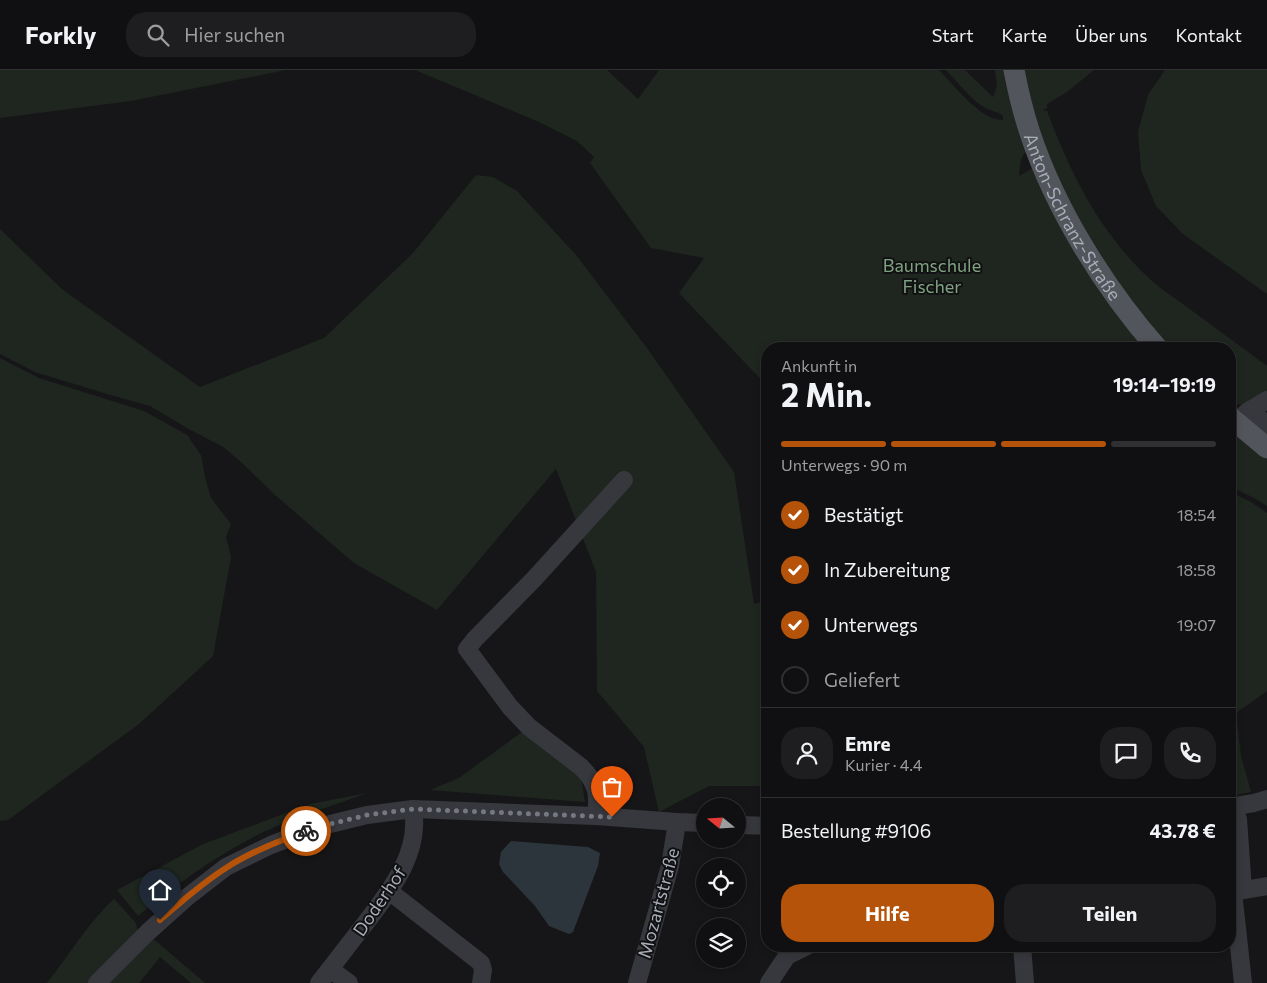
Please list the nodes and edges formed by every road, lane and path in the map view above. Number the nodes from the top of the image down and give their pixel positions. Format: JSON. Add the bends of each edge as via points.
{"nodes":[{"id":1,"x":1014,"y":70,"type":"edge"},
{"id":2,"x":1152,"y":342,"type":"edge"},
{"id":3,"x":1267,"y":400,"type":"edge"},
{"id":4,"x":1239,"y":416,"type":"edge"},
{"id":5,"x":1267,"y":425,"type":"edge"},
{"id":6,"x":1267,"y":448,"type":"edge"},
{"id":7,"x":624,"y":480,"type":"dead end"},
{"id":8,"x":1267,"y":799,"type":"edge"},
{"id":9,"x":413,"y":809,"type":"junction"},
{"id":10,"x":1236,"y":812,"type":"edge"},
{"id":11,"x":596,"y":816,"type":"junction"},
{"id":12,"x":677,"y":822,"type":"junction"},
{"id":13,"x":696,"y":823,"type":"edge"},
{"id":14,"x":746,"y":825,"type":"edge"},
{"id":15,"x":761,"y":826,"type":"edge"},
{"id":16,"x":1267,"y":886,"type":"edge"},
{"id":17,"x":389,"y":891,"type":"junction"},
{"id":18,"x":1236,"y":892,"type":"edge"},
{"id":19,"x":1236,"y":903,"type":"edge"},
{"id":20,"x":795,"y":952,"type":"edge"},
{"id":21,"x":1022,"y":952,"type":"edge"},
{"id":22,"x":330,"y":969,"type":"junction"},
{"id":23,"x":97,"y":983,"type":"edge"},
{"id":24,"x":319,"y":983,"type":"edge"},
{"id":25,"x":349,"y":983,"type":"edge"},
{"id":26,"x":481,"y":983,"type":"edge"},
{"id":27,"x":637,"y":983,"type":"edge"},
{"id":28,"x":769,"y":983,"type":"edge"},
{"id":29,"x":1025,"y":983,"type":"edge"},
{"id":30,"x":1243,"y":983,"type":"edge"}],
"edges":[{"from":1,"to":2,"type":"main road","name":"Anton-Schranz-Straße","via":[[1030,132],[1057,199],[1098,270]]},
{"from":3,"to":4,"type":"street"},
{"from":4,"to":5,"type":"street"},
{"from":4,"to":6,"type":"main road"},
{"from":7,"to":11,"type":"street","via":[[468,649],[510,707],[589,775],[597,793]]},
{"from":8,"to":10,"type":"street"},
{"from":9,"to":11,"type":"street"},
{"from":9,"to":17,"type":"street","name":"Doderhof","via":[[412,844],[405,864]]},
{"from":9,"to":23,"type":"street","via":[[367,815],[318,827],[226,867],[148,932]]},
{"from":11,"to":12,"type":"street"},
{"from":12,"to":13,"type":"street"},
{"from":12,"to":27,"type":"street","name":"Mozartstraße","via":[[670,866]]},
{"from":14,"to":15,"type":"street"},
{"from":16,"to":18,"type":"street"},
{"from":17,"to":22,"type":"street","name":"Doderhof"},
{"from":17,"to":26,"type":"street","via":[[481,963],[484,970]]},
{"from":19,"to":30,"type":"street"},
{"from":20,"to":28,"type":"street","via":[[787,956]]},
{"from":21,"to":29,"type":"street"},
{"from":22,"to":24,"type":"street","name":"Doderhof"},
{"from":22,"to":25,"type":"street"}]}
